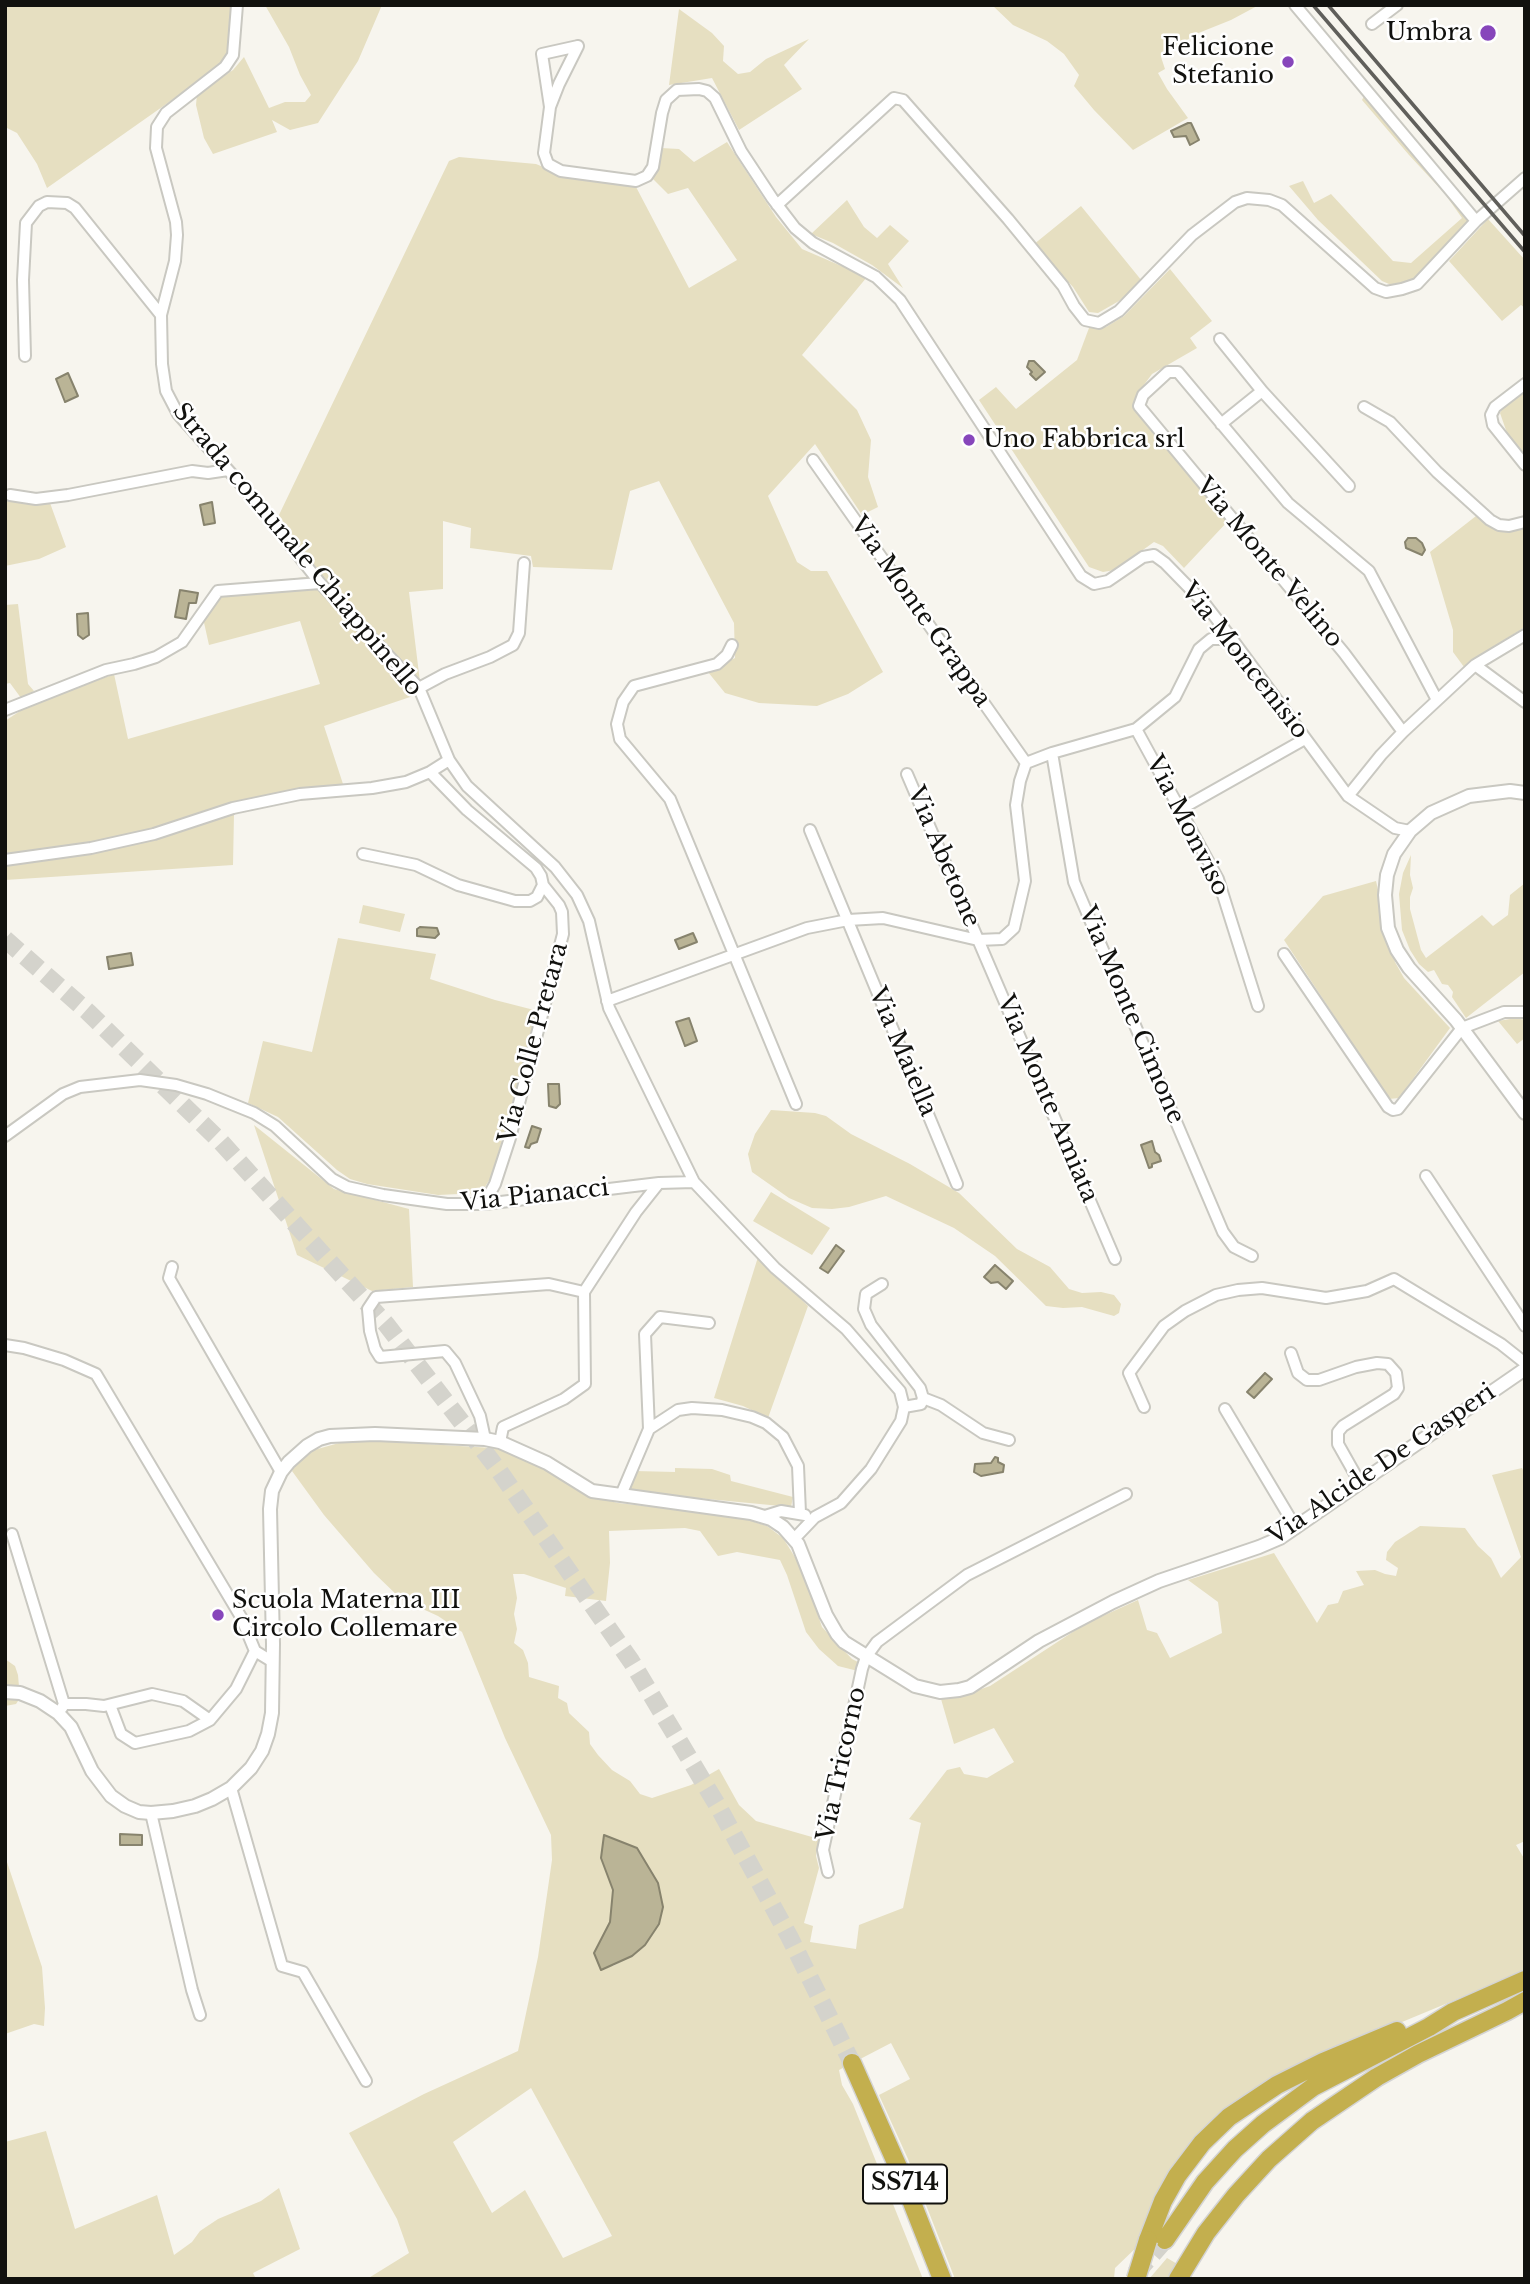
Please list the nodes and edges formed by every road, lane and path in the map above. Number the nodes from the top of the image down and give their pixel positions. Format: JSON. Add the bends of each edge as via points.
{"nodes":[{"id":1,"x":237,"y":5,"type":"edge"},
{"id":2,"x":1295,"y":5,"type":"edge"},
{"id":3,"x":1397,"y":5,"type":"edge"},
{"id":4,"x":1372,"y":24,"type":"dead end"},
{"id":5,"x":550,"y":107,"type":"junction"},
{"id":6,"x":1522,"y":180,"type":"edge"},
{"id":7,"x":777,"y":205,"type":"junction"},
{"id":8,"x":1476,"y":221,"type":"junction"},
{"id":9,"x":161,"y":315,"type":"junction"},
{"id":10,"x":1220,"y":339,"type":"dead end"},
{"id":11,"x":25,"y":356,"type":"dead end"},
{"id":12,"x":1525,"y":384,"type":"edge"},
{"id":13,"x":1262,"y":391,"type":"junction"},
{"id":14,"x":1364,"y":407,"type":"dead end"},
{"id":15,"x":1221,"y":424,"type":"junction"},
{"id":16,"x":814,"y":460,"type":"dead end"},
{"id":17,"x":1525,"y":465,"type":"edge"},
{"id":18,"x":228,"y":470,"type":"junction"},
{"id":19,"x":1349,"y":486,"type":"dead end"},
{"id":20,"x":10,"y":495,"type":"dead end"},
{"id":21,"x":1525,"y":523,"type":"edge"},
{"id":22,"x":524,"y":563,"type":"dead end"},
{"id":23,"x":320,"y":583,"type":"junction"},
{"id":24,"x":1525,"y":635,"type":"edge"},
{"id":25,"x":1231,"y":639,"type":"junction"},
{"id":26,"x":732,"y":645,"type":"dead end"},
{"id":27,"x":1475,"y":665,"type":"junction"},
{"id":28,"x":419,"y":688,"type":"junction"},
{"id":29,"x":1437,"y":700,"type":"junction"},
{"id":30,"x":1525,"y":702,"type":"edge"},
{"id":31,"x":5,"y":710,"type":"edge"},
{"id":32,"x":1136,"y":729,"type":"junction"},
{"id":33,"x":1403,"y":732,"type":"junction"},
{"id":34,"x":1305,"y":739,"type":"junction"},
{"id":35,"x":1052,"y":753,"type":"junction"},
{"id":36,"x":449,"y":760,"type":"junction"},
{"id":37,"x":1026,"y":763,"type":"junction"},
{"id":38,"x":430,"y":772,"type":"junction"},
{"id":39,"x":907,"y":774,"type":"dead end"},
{"id":40,"x":1525,"y":793,"type":"edge"},
{"id":41,"x":1348,"y":796,"type":"junction"},
{"id":42,"x":1181,"y":809,"type":"junction"},
{"id":43,"x":810,"y":830,"type":"dead end"},
{"id":44,"x":1410,"y":831,"type":"junction"},
{"id":45,"x":363,"y":854,"type":"dead end"},
{"id":46,"x":5,"y":860,"type":"edge"},
{"id":47,"x":543,"y":885,"type":"junction"},
{"id":48,"x":848,"y":920,"type":"junction"},
{"id":49,"x":978,"y":940,"type":"junction"},
{"id":50,"x":1284,"y":954,"type":"dead end"},
{"id":51,"x":733,"y":955,"type":"junction"},
{"id":52,"x":607,"y":1001,"type":"junction"},
{"id":53,"x":1258,"y":1006,"type":"dead end"},
{"id":54,"x":1525,"y":1012,"type":"edge"},
{"id":55,"x":1462,"y":1028,"type":"junction"},
{"id":56,"x":796,"y":1104,"type":"dead end"},
{"id":57,"x":1525,"y":1112,"type":"edge"},
{"id":58,"x":5,"y":1136,"type":"edge"},
{"id":59,"x":1426,"y":1175,"type":"dead end"},
{"id":60,"x":694,"y":1182,"type":"junction"},
{"id":61,"x":659,"y":1183,"type":"junction"},
{"id":62,"x":957,"y":1184,"type":"dead end"},
{"id":63,"x":484,"y":1204,"type":"junction"},
{"id":64,"x":1252,"y":1256,"type":"dead end"},
{"id":65,"x":1115,"y":1259,"type":"dead end"},
{"id":66,"x":172,"y":1267,"type":"dead end"},
{"id":67,"x":882,"y":1284,"type":"dead end"},
{"id":68,"x":584,"y":1292,"type":"junction"},
{"id":69,"x":709,"y":1323,"type":"dead end"},
{"id":70,"x":1525,"y":1326,"type":"edge"},
{"id":71,"x":5,"y":1345,"type":"edge"},
{"id":72,"x":1291,"y":1353,"type":"dead end"},
{"id":73,"x":1525,"y":1363,"type":"edge"},
{"id":74,"x":1525,"y":1369,"type":"edge"},
{"id":75,"x":923,"y":1398,"type":"junction"},
{"id":76,"x":904,"y":1407,"type":"junction"},
{"id":77,"x":1144,"y":1407,"type":"dead end"},
{"id":78,"x":1225,"y":1409,"type":"dead end"},
{"id":79,"x":649,"y":1429,"type":"junction"},
{"id":80,"x":485,"y":1439,"type":"junction"},
{"id":81,"x":1009,"y":1440,"type":"dead end"},
{"id":82,"x":500,"y":1442,"type":"junction"},
{"id":83,"x":281,"y":1472,"type":"junction"},
{"id":84,"x":1360,"y":1483,"type":"junction"},
{"id":85,"x":1126,"y":1494,"type":"dead end"},
{"id":86,"x":621,"y":1495,"type":"junction"},
{"id":87,"x":800,"y":1513,"type":"junction"},
{"id":88,"x":765,"y":1516,"type":"junction"},
{"id":89,"x":814,"y":1517,"type":"junction"},
{"id":90,"x":1296,"y":1528,"type":"junction"},
{"id":91,"x":12,"y":1534,"type":"dead end"},
{"id":92,"x":794,"y":1539,"type":"junction"},
{"id":93,"x":255,"y":1651,"type":"junction"},
{"id":94,"x":866,"y":1657,"type":"junction"},
{"id":95,"x":273,"y":1662,"type":"junction"},
{"id":96,"x":5,"y":1692,"type":"edge"},
{"id":97,"x":110,"y":1705,"type":"junction"},
{"id":98,"x":61,"y":1709,"type":"junction"},
{"id":99,"x":210,"y":1720,"type":"junction"},
{"id":100,"x":231,"y":1788,"type":"junction"},
{"id":101,"x":151,"y":1813,"type":"junction"},
{"id":102,"x":828,"y":1872,"type":"dead end"},
{"id":103,"x":1525,"y":1980,"type":"edge"},
{"id":104,"x":1525,"y":2000,"type":"edge"},
{"id":105,"x":1453,"y":2012,"type":"junction"},
{"id":106,"x":200,"y":2015,"type":"dead end"},
{"id":107,"x":852,"y":2063,"type":"tunnel mouth"},
{"id":108,"x":366,"y":2081,"type":"dead end"},
{"id":109,"x":1279,"y":2112,"type":"junction"},
{"id":110,"x":1156,"y":2240,"type":"junction"},
{"id":111,"x":931,"y":2249,"type":"junction"},
{"id":112,"x":942,"y":2279,"type":"edge"},
{"id":113,"x":950,"y":2279,"type":"edge"},
{"id":114,"x":1136,"y":2279,"type":"edge"},
{"id":115,"x":1178,"y":2279,"type":"edge"}],
"edges":[{"from":1,"to":9,"type":"street","name":"Strada comunale Chiappinello","via":[[233,55],[225,67],[166,113],[157,127],[156,148],[177,235]]},
{"from":2,"to":8,"type":"street"},
{"from":3,"to":4,"type":"street"},
{"from":5,"to":5,"type":"street","via":[[559,84],[578,46],[542,54]]},
{"from":5,"to":7,"type":"street","via":[[544,153],[548,164],[561,171],[636,181],[653,167],[666,100],[677,90],[707,91]]},
{"from":6,"to":8,"type":"street"},
{"from":7,"to":8,"type":"street","via":[[894,98],[903,100],[1008,219],[1085,320],[1099,323],[1119,311],[1192,235],[1247,198],[1282,205],[1375,288],[1386,292],[1417,284]]},
{"from":7,"to":25,"type":"street","name":"Via Moncenisio","via":[[813,243],[876,277],[900,300],[1081,576],[1094,584],[1108,580],[1154,555],[1205,604]]},
{"from":9,"to":11,"type":"street","via":[[75,208],[47,202],[26,223]]},
{"from":9,"to":18,"type":"street","name":"Strada comunale Chiappinello","via":[[166,391],[178,414]]},
{"from":10,"to":13,"type":"street"},
{"from":12,"to":17,"type":"street","via":[[1491,415],[1493,425]]},
{"from":13,"to":15,"type":"street"},
{"from":13,"to":19,"type":"street"},
{"from":14,"to":21,"type":"street","via":[[1390,422],[1490,520],[1509,526]]},
{"from":15,"to":29,"type":"street","via":[[1288,503],[1369,571]]},
{"from":15,"to":33,"type":"street","name":"Via Monte Velino","via":[[1178,372],[1168,372],[1143,395],[1139,406],[1344,653]]},
{"from":16,"to":37,"type":"street","name":"Via Monte Grappa"},
{"from":18,"to":20,"type":"street","via":[[192,471],[36,499]]},
{"from":18,"to":23,"type":"street","name":"Strada comunale Chiappinello"},
{"from":22,"to":28,"type":"street","via":[[519,633],[513,645]]},
{"from":23,"to":28,"type":"street","name":"Strada comunale Chiappinello"},
{"from":23,"to":31,"type":"street","via":[[218,591],[182,642],[156,657],[106,670]]},
{"from":24,"to":27,"type":"street"},
{"from":25,"to":32,"type":"street","via":[[1211,639],[1199,649],[1175,697]]},
{"from":25,"to":34,"type":"street","name":"Via Moncenisio"},
{"from":26,"to":51,"type":"street","via":[[717,664],[634,686],[623,702],[617,724],[620,739],[670,799]]},
{"from":27,"to":29,"type":"street"},
{"from":27,"to":30,"type":"street"},
{"from":28,"to":36,"type":"street","name":"Strada comunale Chiappinello"},
{"from":29,"to":33,"type":"street"},
{"from":32,"to":35,"type":"street"},
{"from":32,"to":42,"type":"street","name":"Via Monviso"},
{"from":33,"to":41,"type":"street"},
{"from":34,"to":41,"type":"street","name":"Via Moncenisio"},
{"from":34,"to":42,"type":"street"},
{"from":35,"to":37,"type":"street"},
{"from":35,"to":64,"type":"street","name":"Via Monte Cimone","via":[[1074,882],[1223,1232],[1234,1247]]},
{"from":36,"to":38,"type":"street"},
{"from":36,"to":52,"type":"street","name":"Strada comunale Chiappinello","via":[[476,796],[555,867],[577,895],[589,921]]},
{"from":37,"to":49,"type":"street","via":[[1016,805],[1025,881],[1014,928],[1002,939]]},
{"from":38,"to":46,"type":"street","via":[[406,782],[300,794],[233,808],[154,834],[91,848]]},
{"from":38,"to":47,"type":"street","name":"Via Colle Pretara","via":[[467,810],[533,864]]},
{"from":39,"to":49,"type":"street","name":"Via Abetone"},
{"from":40,"to":44,"type":"street","via":[[1469,796],[1431,813]]},
{"from":41,"to":44,"type":"street","name":"Via Moncenisio","via":[[1395,828]]},
{"from":42,"to":53,"type":"street","name":"Via Monviso","via":[[1218,879]]},
{"from":43,"to":48,"type":"street","name":"Via Maiella"},
{"from":44,"to":55,"type":"street","via":[[1387,874],[1388,928],[1409,968]]},
{"from":45,"to":47,"type":"street","via":[[416,865],[458,885],[515,901],[534,899]]},
{"from":47,"to":63,"type":"street","name":"Via Colle Pretara","via":[[562,912],[562,934],[510,1138]]},
{"from":48,"to":49,"type":"street","via":[[883,918]]},
{"from":48,"to":51,"type":"street","via":[[807,928]]},
{"from":48,"to":62,"type":"street","name":"Via Maiella"},
{"from":49,"to":65,"type":"street","name":"Via Monte Amiata"},
{"from":50,"to":55,"type":"street","via":[[1392,1110],[1398,1109]]},
{"from":51,"to":52,"type":"street"},
{"from":51,"to":56,"type":"street"},
{"from":52,"to":60,"type":"street","name":"Strada comunale Chiappinello"},
{"from":54,"to":55,"type":"street","via":[[1504,1012]]},
{"from":55,"to":57,"type":"street"},
{"from":58,"to":63,"type":"street","name":"Via Pianacci","via":[[80,1087],[140,1080],[176,1085],[254,1112],[347,1187],[447,1204]]},
{"from":59,"to":70,"type":"street"},
{"from":60,"to":61,"type":"street","name":"Via Pianacci"},
{"from":60,"to":76,"type":"street","name":"Strada comunale Chiappinello","via":[[770,1264],[854,1338],[896,1384]]},
{"from":61,"to":63,"type":"street","name":"Via Pianacci"},
{"from":61,"to":68,"type":"street"},
{"from":66,"to":83,"type":"street","via":[[169,1279]]},
{"from":67,"to":75,"type":"street","via":[[866,1294],[864,1313]]},
{"from":68,"to":80,"type":"street","via":[[549,1284],[376,1297],[368,1309],[380,1357],[445,1350],[480,1416]]},
{"from":68,"to":82,"type":"street","via":[[585,1384],[564,1399],[503,1427]]},
{"from":69,"to":79,"type":"street","via":[[660,1317],[645,1334]]},
{"from":71,"to":93,"type":"street","via":[[64,1360],[96,1374],[241,1617]]},
{"from":72,"to":84,"type":"street","via":[[1298,1373],[1307,1380],[1377,1363],[1388,1364],[1396,1373],[1394,1394],[1338,1432],[1338,1444]]},
{"from":73,"to":77,"type":"street","via":[[1394,1279],[1326,1298],[1262,1288],[1238,1290],[1216,1295],[1164,1326],[1129,1373]]},
{"from":74,"to":84,"type":"street","name":"Via Alcide De Gasperi"},
{"from":75,"to":76,"type":"street","via":[[918,1406]]},
{"from":75,"to":81,"type":"street","via":[[983,1433]]},
{"from":76,"to":89,"type":"street","via":[[896,1431],[866,1476],[841,1503]]},
{"from":78,"to":90,"type":"street"},
{"from":79,"to":86,"type":"street"},
{"from":79,"to":87,"type":"street","via":[[678,1410],[692,1408],[722,1409],[766,1423],[783,1437],[798,1466]]},
{"from":80,"to":82,"type":"street","name":"Via Alcide De Gasperi"},
{"from":80,"to":83,"type":"street","name":"Via Alcide De Gasperi","via":[[330,1436],[307,1446]]},
{"from":82,"to":86,"type":"street","name":"Via Alcide De Gasperi","via":[[547,1463],[592,1491]]},
{"from":83,"to":95,"type":"street","name":"Via Alcide De Gasperi","via":[[270,1509]]},
{"from":84,"to":90,"type":"street","name":"Via Alcide De Gasperi"},
{"from":85,"to":94,"type":"street","via":[[967,1575],[877,1642]]},
{"from":86,"to":88,"type":"street","name":"Via Alcide De Gasperi"},
{"from":87,"to":88,"type":"street","via":[[781,1511]]},
{"from":87,"to":89,"type":"street"},
{"from":88,"to":92,"type":"street","name":"Via Alcide De Gasperi"},
{"from":89,"to":92,"type":"street"},
{"from":90,"to":94,"type":"street","name":"Via Alcide De Gasperi","via":[[1267,1545],[1113,1602],[1039,1641],[965,1689],[920,1688]]},
{"from":91,"to":98,"type":"street","name":"Via Alcide De Gasperi"},
{"from":92,"to":94,"type":"street","name":"Via Alcide De Gasperi","via":[[831,1625],[844,1642]]},
{"from":93,"to":95,"type":"street"},
{"from":93,"to":99,"type":"street","via":[[236,1689]]},
{"from":94,"to":102,"type":"street","name":"Via Tricorno","via":[[823,1850]]},
{"from":95,"to":100,"type":"street","name":"Via Alcide De Gasperi","via":[[268,1734],[251,1768]]},
{"from":96,"to":98,"type":"street","name":"Via Alcide De Gasperi"},
{"from":97,"to":98,"type":"street"},
{"from":97,"to":99,"type":"street","via":[[152,1694],[183,1702]]},
{"from":97,"to":99,"type":"street","via":[[121,1734],[135,1743],[189,1731]]},
{"from":98,"to":101,"type":"street","name":"Via Alcide De Gasperi","via":[[111,1796],[139,1812]]},
{"from":100,"to":101,"type":"street","name":"Via Alcide De Gasperi","via":[[195,1806]]},
{"from":100,"to":108,"type":"street","via":[[282,1966],[303,1972]]},
{"from":101,"to":106,"type":"street"},
{"from":103,"to":105,"type":"highway"},
{"from":104,"to":109,"type":"highway","via":[[1390,2056]]},
{"from":104,"to":115,"type":"highway","via":[[1377,2077],[1312,2121],[1236,2195]]},
{"from":105,"to":109,"type":"highway","via":[[1313,2087]]},
{"from":105,"to":110,"type":"highway","via":[[1323,2063],[1241,2108],[1210,2134],[1186,2164],[1163,2201]]},
{"from":107,"to":111,"type":"highway","number":"SS714"},
{"from":109,"to":110,"type":"highway","via":[[1223,2161]]},
{"from":110,"to":114,"type":"highway","bridge":true},
{"from":111,"to":112,"type":"highway","number":"SS714"},
{"from":111,"to":113,"type":"highway","via":[[944,2261]]}]}
